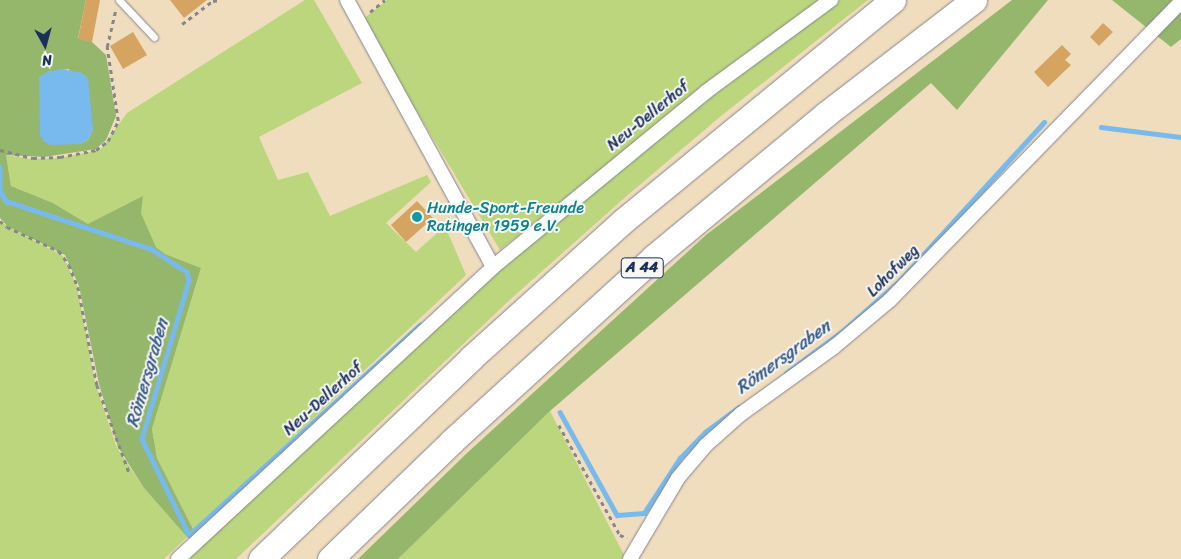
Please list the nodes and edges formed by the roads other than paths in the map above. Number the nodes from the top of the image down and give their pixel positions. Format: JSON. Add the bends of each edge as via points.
{"nodes":[{"id":1,"x":119,"y":0,"type":"edge"},
{"id":2,"x":347,"y":0,"type":"edge"},
{"id":3,"x":831,"y":0,"type":"edge"},
{"id":4,"x":893,"y":0,"type":"edge"},
{"id":5,"x":974,"y":0,"type":"edge"},
{"id":6,"x":1181,"y":2,"type":"edge"},
{"id":7,"x":154,"y":37,"type":"dead end"},
{"id":8,"x":493,"y":267,"type":"junction"},
{"id":9,"x":178,"y":559,"type":"edge"},
{"id":10,"x":261,"y":559,"type":"edge"},
{"id":11,"x":330,"y":559,"type":"edge"},
{"id":12,"x":630,"y":559,"type":"edge"}],
"edges":[{"from":1,"to":7,"type":"lane"},
{"from":2,"to":8,"type":"street"},
{"from":3,"to":8,"type":"street","name":"Neu-Dellerhof","via":[[706,91]]},
{"from":4,"to":10,"type":"highway","number":"A 44","via":[[623,221],[471,358]]},
{"from":5,"to":11,"type":"highway","number":"A 44","via":[[818,120],[654,257],[452,441]]},
{"from":6,"to":12,"type":"street","name":"Lohofweg","via":[[890,300],[834,346],[741,414],[706,445],[678,478]]},
{"from":8,"to":9,"type":"street","name":"Neu-Dellerhof"}]}
